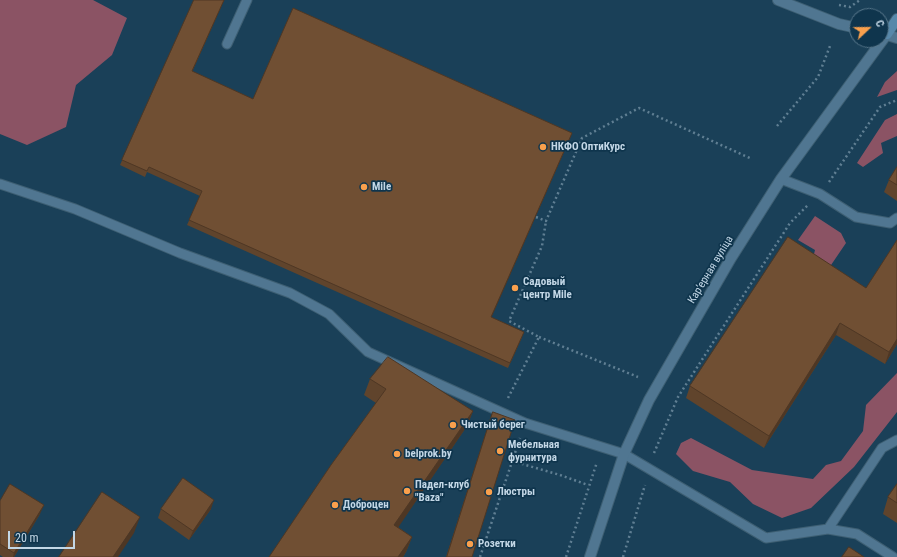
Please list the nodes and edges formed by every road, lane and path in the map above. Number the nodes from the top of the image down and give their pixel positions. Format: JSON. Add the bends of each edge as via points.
{"nodes":[{"id":1,"x":247,"y":0,"type":"edge"},
{"id":2,"x":778,"y":0,"type":"edge"},
{"id":3,"x":860,"y":0,"type":"edge"},
{"id":4,"x":835,"y":4,"type":"dead end"},
{"id":5,"x":897,"y":19,"type":"edge"},
{"id":6,"x":849,"y":26,"type":"edge"},
{"id":7,"x":889,"y":28,"type":"edge"},
{"id":8,"x":227,"y":44,"type":"dead end"},
{"id":9,"x":830,"y":46,"type":"dead end"},
{"id":10,"x":873,"y":48,"type":"edge"},
{"id":11,"x":897,"y":100,"type":"edge"},
{"id":12,"x":777,"y":126,"type":"dead end"},
{"id":13,"x":752,"y":159,"type":"dead end"},
{"id":14,"x":781,"y":179,"type":"junction"},
{"id":15,"x":0,"y":184,"type":"edge"},
{"id":16,"x":820,"y":194,"type":"junction"},
{"id":17,"x":536,"y":217,"type":"edge"},
{"id":18,"x":897,"y":218,"type":"edge"},
{"id":19,"x":546,"y":221,"type":"junction"},
{"id":20,"x":539,"y":337,"type":"junction"},
{"id":21,"x":638,"y":377,"type":"dead end"},
{"id":22,"x":502,"y":412,"type":"junction"},
{"id":23,"x":525,"y":422,"type":"junction"},
{"id":24,"x":897,"y":440,"type":"edge"},
{"id":25,"x":602,"y":447,"type":"junction"},
{"id":26,"x":624,"y":454,"type":"junction"},
{"id":27,"x":512,"y":461,"type":"junction"},
{"id":28,"x":650,"y":470,"type":"junction"},
{"id":29,"x":588,"y":485,"type":"junction"},
{"id":30,"x":828,"y":529,"type":"junction"},
{"id":31,"x":480,"y":557,"type":"edge"},
{"id":32,"x":566,"y":557,"type":"edge"},
{"id":33,"x":590,"y":557,"type":"edge"},
{"id":34,"x":623,"y":557,"type":"edge"},
{"id":35,"x":894,"y":557,"type":"edge"}],
"edges":[{"from":1,"to":8,"type":"lane"},
{"from":2,"to":6,"type":"street"},
{"from":3,"to":4,"type":"path","via":[[850,7]]},
{"from":5,"to":7,"type":"street","name":"Карʼерная вуліца"},
{"from":9,"to":12,"type":"path","via":[[818,77]]},
{"from":10,"to":14,"type":"street","name":"Карʼерная вуліца"},
{"from":11,"to":16,"type":"path","via":[[880,107]]},
{"from":13,"to":19,"type":"path","via":[[639,108],[582,138]]},
{"from":14,"to":16,"type":"lane"},
{"from":14,"to":26,"type":"street","name":"Карʼерная вуліца","via":[[731,258],[649,400]]},
{"from":15,"to":22,"type":"lane","via":[[75,209],[180,253],[290,293],[329,314],[368,352]]},
{"from":16,"to":18,"type":"lane","via":[[856,217],[890,223]]},
{"from":16,"to":28,"type":"path","via":[[790,223],[678,397],[654,452]]},
{"from":17,"to":19,"type":"path"},
{"from":19,"to":20,"type":"path","via":[[542,246],[509,321]]},
{"from":20,"to":21,"type":"path"},
{"from":20,"to":22,"type":"path"},
{"from":22,"to":23,"type":"lane"},
{"from":23,"to":25,"type":"lane"},
{"from":23,"to":27,"type":"path"},
{"from":24,"to":30,"type":"lane","via":[[882,448]]},
{"from":25,"to":26,"type":"lane"},
{"from":25,"to":29,"type":"path"},
{"from":26,"to":28,"type":"lane"},
{"from":26,"to":33,"type":"street","name":"Карʼерная вуліца"},
{"from":27,"to":29,"type":"path","via":[[560,474]]},
{"from":27,"to":31,"type":"path"},
{"from":28,"to":30,"type":"lane","via":[[766,538]]},
{"from":28,"to":34,"type":"path"},
{"from":29,"to":32,"type":"path"},
{"from":30,"to":35,"type":"lane","via":[[857,534]]}]}
